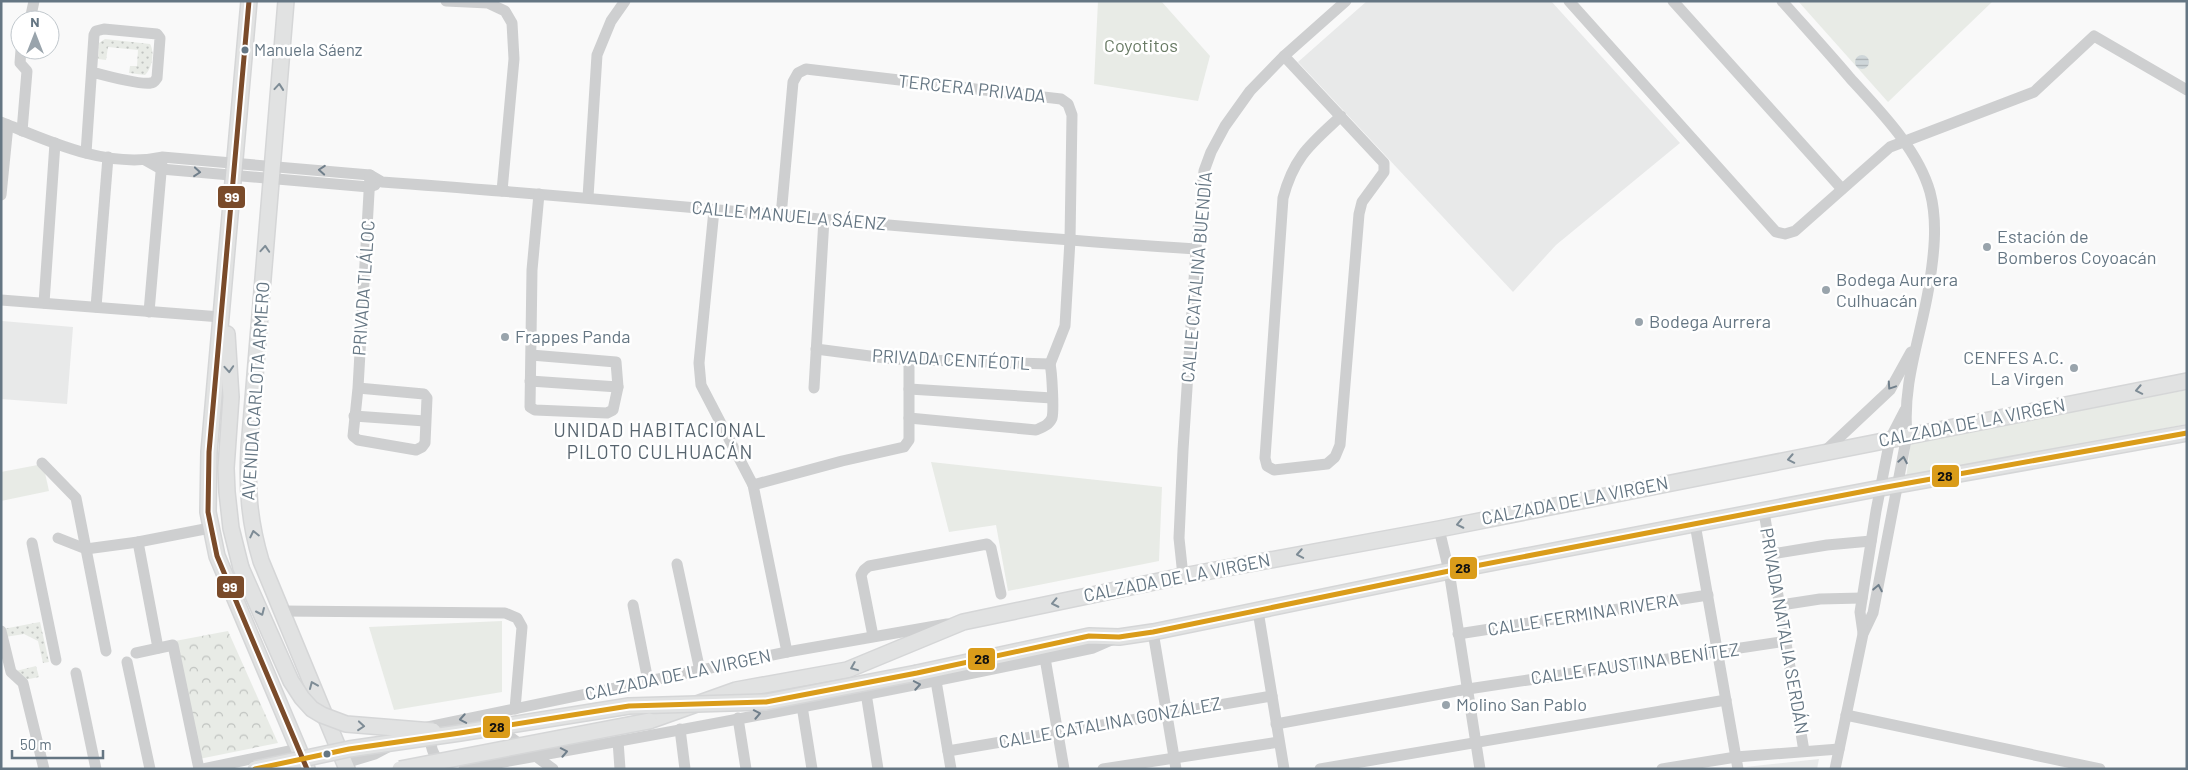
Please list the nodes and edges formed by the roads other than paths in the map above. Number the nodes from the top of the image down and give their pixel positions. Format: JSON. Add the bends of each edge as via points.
{"nodes":[{"id":1,"x":249,"y":1,"type":"edge"},
{"id":2,"x":286,"y":1,"type":"edge"},
{"id":3,"x":446,"y":1,"type":"edge"},
{"id":4,"x":625,"y":1,"type":"edge"},
{"id":5,"x":1346,"y":1,"type":"edge"},
{"id":6,"x":1569,"y":1,"type":"edge"},
{"id":7,"x":1673,"y":1,"type":"edge"},
{"id":8,"x":1782,"y":1,"type":"edge"},
{"id":9,"x":1284,"y":56,"type":"junction"},
{"id":10,"x":20,"y":60,"type":"edge"},
{"id":11,"x":92,"y":72,"type":"junction"},
{"id":12,"x":2187,"y":90,"type":"edge"},
{"id":13,"x":1341,"y":116,"type":"junction"},
{"id":14,"x":4,"y":124,"type":"edge"},
{"id":15,"x":22,"y":131,"type":"junction"},
{"id":16,"x":1903,"y":141,"type":"junction"},
{"id":17,"x":55,"y":143,"type":"junction"},
{"id":18,"x":86,"y":153,"type":"junction"},
{"id":19,"x":108,"y":157,"type":"junction"},
{"id":20,"x":162,"y":157,"type":"junction"},
{"id":21,"x":145,"y":160,"type":"junction"},
{"id":22,"x":161,"y":169,"type":"junction"},
{"id":23,"x":233,"y":169,"type":"junction"},
{"id":24,"x":272,"y":173,"type":"junction"},
{"id":25,"x":370,"y":174,"type":"junction"},
{"id":26,"x":382,"y":182,"type":"junction"},
{"id":27,"x":369,"y":187,"type":"junction"},
{"id":28,"x":1842,"y":189,"type":"junction"},
{"id":29,"x":502,"y":191,"type":"junction"},
{"id":30,"x":539,"y":194,"type":"junction"},
{"id":31,"x":1,"y":195,"type":"edge"},
{"id":32,"x":588,"y":197,"type":"junction"},
{"id":33,"x":714,"y":210,"type":"junction"},
{"id":34,"x":782,"y":216,"type":"junction"},
{"id":35,"x":824,"y":219,"type":"junction"},
{"id":36,"x":1070,"y":240,"type":"junction"},
{"id":37,"x":1196,"y":249,"type":"junction"},
{"id":38,"x":224,"y":285,"type":"junction"},
{"id":39,"x":1,"y":300,"type":"edge"},
{"id":40,"x":44,"y":303,"type":"junction"},
{"id":41,"x":96,"y":307,"type":"junction"},
{"id":42,"x":149,"y":312,"type":"junction"},
{"id":43,"x":221,"y":317,"type":"junction"},
{"id":44,"x":1915,"y":344,"type":"junction"},
{"id":45,"x":816,"y":350,"type":"junction"},
{"id":46,"x":531,"y":355,"type":"junction"},
{"id":47,"x":909,"y":359,"type":"junction"},
{"id":48,"x":1050,"y":364,"type":"junction"},
{"id":49,"x":530,"y":381,"type":"junction"},
{"id":50,"x":2187,"y":381,"type":"edge"},
{"id":51,"x":618,"y":387,"type":"junction"},
{"id":52,"x":358,"y":388,"type":"junction"},
{"id":53,"x":814,"y":388,"type":"dead end"},
{"id":54,"x":909,"y":389,"type":"junction"},
{"id":55,"x":1052,"y":398,"type":"junction"},
{"id":56,"x":1905,"y":410,"type":"junction"},
{"id":57,"x":354,"y":416,"type":"junction"},
{"id":58,"x":909,"y":418,"type":"junction"},
{"id":59,"x":425,"y":421,"type":"junction"},
{"id":60,"x":2187,"y":433,"type":"edge"},
{"id":61,"x":1907,"y":435,"type":"junction"},
{"id":62,"x":1890,"y":439,"type":"junction"},
{"id":63,"x":1823,"y":452,"type":"junction"},
{"id":64,"x":42,"y":464,"type":"dead end"},
{"id":65,"x":753,"y":485,"type":"junction"},
{"id":66,"x":1898,"y":485,"type":"junction"},
{"id":67,"x":1881,"y":488,"type":"junction"},
{"id":68,"x":1764,"y":512,"type":"junction"},
{"id":69,"x":1695,"y":524,"type":"junction"},
{"id":70,"x":210,"y":528,"type":"junction"},
{"id":71,"x":1439,"y":529,"type":"junction"},
{"id":72,"x":58,"y":538,"type":"dead end"},
{"id":73,"x":138,"y":542,"type":"junction"},
{"id":74,"x":1871,"y":542,"type":"junction"},
{"id":75,"x":32,"y":543,"type":"dead end"},
{"id":76,"x":86,"y":549,"type":"junction"},
{"id":77,"x":1772,"y":554,"type":"junction"},
{"id":78,"x":677,"y":564,"type":"dead end"},
{"id":79,"x":1449,"y":571,"type":"junction"},
{"id":80,"x":1184,"y":576,"type":"junction"},
{"id":81,"x":1001,"y":594,"type":"dead end"},
{"id":82,"x":1708,"y":595,"type":"junction"},
{"id":83,"x":1862,"y":598,"type":"junction"},
{"id":84,"x":633,"y":605,"type":"dead end"},
{"id":85,"x":1781,"y":605,"type":"junction"},
{"id":86,"x":282,"y":611,"type":"junction"},
{"id":87,"x":1258,"y":611,"type":"junction"},
{"id":88,"x":963,"y":622,"type":"junction"},
{"id":89,"x":1,"y":631,"type":"edge"},
{"id":90,"x":1153,"y":632,"type":"junction"},
{"id":91,"x":1458,"y":634,"type":"junction"},
{"id":92,"x":1863,"y":634,"type":"junction"},
{"id":93,"x":873,"y":636,"type":"junction"},
{"id":94,"x":1119,"y":637,"type":"junction"},
{"id":95,"x":1787,"y":641,"type":"junction"},
{"id":96,"x":158,"y":648,"type":"junction"},
{"id":97,"x":106,"y":651,"type":"dead end"},
{"id":98,"x":787,"y":652,"type":"junction"},
{"id":99,"x":1718,"y":652,"type":"junction"},
{"id":100,"x":136,"y":653,"type":"dead end"},
{"id":101,"x":1045,"y":658,"type":"junction"},
{"id":102,"x":56,"y":660,"type":"dead end"},
{"id":103,"x":126,"y":662,"type":"dead end"},
{"id":104,"x":700,"y":671,"type":"junction"},
{"id":105,"x":76,"y":673,"type":"dead end"},
{"id":106,"x":648,"y":681,"type":"junction"},
{"id":107,"x":936,"y":681,"type":"junction"},
{"id":108,"x":1468,"y":689,"type":"junction"},
{"id":109,"x":866,"y":693,"type":"junction"},
{"id":110,"x":1272,"y":696,"type":"junction"},
{"id":111,"x":1726,"y":700,"type":"junction"},
{"id":112,"x":802,"y":706,"type":"junction"},
{"id":113,"x":515,"y":709,"type":"junction"},
{"id":114,"x":1167,"y":714,"type":"junction"},
{"id":115,"x":1846,"y":715,"type":"junction"},
{"id":116,"x":482,"y":716,"type":"junction"},
{"id":117,"x":738,"y":718,"type":"junction"},
{"id":118,"x":442,"y":723,"type":"junction"},
{"id":119,"x":1276,"y":724,"type":"junction"},
{"id":120,"x":680,"y":729,"type":"junction"},
{"id":121,"x":1058,"y":732,"type":"junction"},
{"id":122,"x":460,"y":734,"type":"junction"},
{"id":123,"x":618,"y":741,"type":"junction"},
{"id":124,"x":1279,"y":742,"type":"junction"},
{"id":125,"x":1475,"y":742,"type":"junction"},
{"id":126,"x":299,"y":749,"type":"junction"},
{"id":127,"x":1839,"y":749,"type":"junction"},
{"id":128,"x":948,"y":751,"type":"junction"},
{"id":129,"x":1804,"y":751,"type":"junction"},
{"id":130,"x":536,"y":757,"type":"junction"},
{"id":131,"x":1736,"y":757,"type":"junction"},
{"id":132,"x":511,"y":761,"type":"junction"},
{"id":133,"x":1175,"y":763,"type":"edge"},
{"id":134,"x":346,"y":766,"type":"edge"},
{"id":135,"x":44,"y":769,"type":"edge"},
{"id":136,"x":96,"y":769,"type":"edge"},
{"id":137,"x":150,"y":769,"type":"edge"},
{"id":138,"x":199,"y":769,"type":"edge"},
{"id":139,"x":203,"y":769,"type":"edge"},
{"id":140,"x":255,"y":769,"type":"edge"},
{"id":141,"x":307,"y":769,"type":"edge"},
{"id":142,"x":400,"y":769,"type":"edge"},
{"id":143,"x":464,"y":769,"type":"edge"},
{"id":144,"x":522,"y":769,"type":"edge"},
{"id":145,"x":553,"y":769,"type":"edge"},
{"id":146,"x":620,"y":769,"type":"edge"},
{"id":147,"x":685,"y":769,"type":"edge"},
{"id":148,"x":746,"y":769,"type":"edge"},
{"id":149,"x":812,"y":769,"type":"edge"},
{"id":150,"x":878,"y":769,"type":"edge"},
{"id":151,"x":951,"y":769,"type":"edge"},
{"id":152,"x":1064,"y":769,"type":"edge"},
{"id":153,"x":1103,"y":769,"type":"edge"},
{"id":154,"x":1284,"y":769,"type":"edge"},
{"id":155,"x":1320,"y":769,"type":"edge"},
{"id":156,"x":1480,"y":769,"type":"edge"},
{"id":157,"x":1662,"y":769,"type":"edge"},
{"id":158,"x":1738,"y":769,"type":"edge"},
{"id":159,"x":1835,"y":769,"type":"edge"},
{"id":160,"x":2100,"y":769,"type":"edge"}],
"edges":[{"from":1,"to":23,"type":"main road"},
{"from":24,"to":2,"type":"main road","name":"AVENIDA CARLOTA ARMERO","one_way":true},
{"from":3,"to":29,"type":"street","via":[[488,3],[506,11],[512,24],[514,60]]},
{"from":4,"to":32,"type":"street","via":[[611,22],[597,55]]},
{"from":5,"to":9,"type":"street","name":"CALLE CATALINA BUENDÍA"},
{"from":6,"to":28,"type":"street","via":[[1776,232],[1795,231]]},
{"from":7,"to":28,"type":"street"},
{"from":8,"to":16,"type":"street"},
{"from":9,"to":13,"type":"street"},
{"from":9,"to":37,"type":"street","name":"CALLE CATALINA BUENDÍA","via":[[1250,91],[1224,126],[1211,152],[1204,172]]},
{"from":10,"to":15,"type":"street","via":[[27,70]]},
{"from":11,"to":11,"type":"street","via":[[96,31],[157,34],[160,38],[154,82]]},
{"from":11,"to":18,"type":"street"},
{"from":12,"to":16,"type":"street","via":[[2094,36],[2034,92]]},
{"from":13,"to":13,"type":"street","via":[[1305,149],[1288,179],[1283,198],[1265,458],[1267,466],[1274,470],[1327,464],[1335,457],[1340,445],[1359,214],[1362,202],[1384,172],[1384,163]]},
{"from":14,"to":15,"type":"street","name":"CALLE MANUELA SÁENZ"},
{"from":14,"to":31,"type":"street"},
{"from":15,"to":17,"type":"street","name":"CALLE MANUELA SÁENZ"},
{"from":16,"to":28,"type":"street","via":[[1890,147]]},
{"from":16,"to":44,"type":"street","via":[[1923,173],[1934,219],[1934,257],[1927,301]]},
{"from":17,"to":18,"type":"street","name":"CALLE MANUELA SÁENZ"},
{"from":17,"to":40,"type":"street"},
{"from":18,"to":19,"type":"street","name":"CALLE MANUELA SÁENZ"},
{"from":19,"to":21,"type":"street","name":"CALLE MANUELA SÁENZ"},
{"from":19,"to":41,"type":"street"},
{"from":20,"to":21,"type":"street","name":"CALLE MANUELA SÁENZ"},
{"from":20,"to":22,"type":"street"},
{"from":20,"to":23,"type":"street","name":"CALLE MANUELA SÁENZ"},
{"from":21,"to":22,"type":"street","name":"CALLE MANUELA SÁENZ"},
{"from":22,"to":23,"type":"street","name":"CALLE MANUELA SÁENZ","one_way":true},
{"from":22,"to":42,"type":"street"},
{"from":23,"to":24,"type":"street","name":"CALLE MANUELA SÁENZ"},
{"from":23,"to":38,"type":"main road"},
{"from":25,"to":24,"type":"street","name":"CALLE MANUELA SÁENZ","one_way":true},
{"from":24,"to":27,"type":"street","name":"CALLE MANUELA SÁENZ"},
{"from":86,"to":24,"type":"main road","name":"AVENIDA CARLOTA ARMERO","one_way":true,"via":[[253,534],[248,479]]},
{"from":25,"to":26,"type":"street","name":"CALLE MANUELA SÁENZ"},
{"from":25,"to":27,"type":"street","name":"PRIVADA TLÁLOC"},
{"from":26,"to":27,"type":"street","name":"CALLE MANUELA SÁENZ"},
{"from":26,"to":29,"type":"street","name":"CALLE MANUELA SÁENZ"},
{"from":27,"to":52,"type":"street","name":"PRIVADA TLÁLOC"},
{"from":29,"to":30,"type":"street","name":"CALLE MANUELA SÁENZ"},
{"from":30,"to":32,"type":"street","name":"CALLE MANUELA SÁENZ"},
{"from":30,"to":46,"type":"street","via":[[532,270]]},
{"from":32,"to":33,"type":"street","name":"CALLE MANUELA SÁENZ"},
{"from":33,"to":34,"type":"street","name":"CALLE MANUELA SÁENZ"},
{"from":33,"to":65,"type":"street","via":[[699,363],[700,385]]},
{"from":34,"to":35,"type":"street","name":"CALLE MANUELA SÁENZ"},
{"from":34,"to":36,"type":"street","name":"TERCERA PRIVADA","via":[[793,82],[798,73],[806,69],[1061,99],[1068,104],[1072,115]]},
{"from":35,"to":36,"type":"street","name":"CALLE MANUELA SÁENZ"},
{"from":35,"to":45,"type":"street"},
{"from":36,"to":37,"type":"street","name":"CALLE MANUELA SÁENZ"},
{"from":36,"to":48,"type":"street","name":"PRIVADA CENTÉOTL","via":[[1065,326]]},
{"from":37,"to":80,"type":"street","name":"CALLE CATALINA BUENDÍA","via":[[1180,499],[1179,538]]},
{"from":38,"to":43,"type":"main road"},
{"from":38,"to":122,"type":"main road","one_way":true,"bridge":true,"via":[[231,397],[226,468],[231,528],[242,568],[291,681],[312,709],[334,721]]},
{"from":39,"to":40,"type":"street"},
{"from":40,"to":41,"type":"street"},
{"from":41,"to":42,"type":"street"},
{"from":42,"to":43,"type":"street"},
{"from":43,"to":70,"type":"main road","via":[[209,452],[207,493]]},
{"from":44,"to":56,"type":"street"},
{"from":44,"to":63,"type":"street","one_way":true,"via":[[1890,390]]},
{"from":45,"to":47,"type":"street","name":"PRIVADA CENTÉOTL"},
{"from":45,"to":53,"type":"street"},
{"from":46,"to":49,"type":"street"},
{"from":46,"to":51,"type":"street","via":[[616,362]]},
{"from":47,"to":48,"type":"street","name":"PRIVADA CENTÉOTL"},
{"from":47,"to":54,"type":"street"},
{"from":48,"to":55,"type":"street"},
{"from":49,"to":51,"type":"street"},
{"from":49,"to":51,"type":"street","via":[[530,406],[535,410],[607,413],[616,404]]},
{"from":50,"to":61,"type":"main road","name":"CALZADA DE LA VIRGEN","one_way":true},
{"from":52,"to":57,"type":"street","name":"PRIVADA TLÁLOC"},
{"from":52,"to":59,"type":"street","name":"PRIVADA TLÁLOC","via":[[424,394],[427,398]]},
{"from":54,"to":55,"type":"street"},
{"from":54,"to":58,"type":"street"},
{"from":55,"to":58,"type":"street","via":[[1052,416],[1047,425],[1036,430]]},
{"from":56,"to":61,"type":"street"},
{"from":56,"to":62,"type":"street"},
{"from":57,"to":59,"type":"street"},
{"from":57,"to":59,"type":"street","name":"PRIVADA TLÁLOC","via":[[353,436],[358,440],[416,450],[425,443]]},
{"from":58,"to":65,"type":"street","via":[[909,440],[904,447]]},
{"from":60,"to":66,"type":"main road","name":"CALZADA DE LA VIRGEN"},
{"from":61,"to":62,"type":"main road","name":"CALZADA DE LA VIRGEN"},
{"from":66,"to":61,"type":"street","one_way":true},
{"from":62,"to":63,"type":"main road","name":"CALZADA DE LA VIRGEN"},
{"from":62,"to":67,"type":"street"},
{"from":63,"to":71,"type":"main road","name":"CALZADA DE LA VIRGEN","one_way":true},
{"from":64,"to":76,"type":"street","via":[[76,498]]},
{"from":65,"to":98,"type":"street"},
{"from":66,"to":67,"type":"main road","name":"CALZADA DE LA VIRGEN"},
{"from":92,"to":66,"type":"street","one_way":true,"via":[[1873,613]]},
{"from":67,"to":68,"type":"main road","name":"CALZADA DE LA VIRGEN"},
{"from":67,"to":74,"type":"street"},
{"from":68,"to":69,"type":"main road","name":"CALZADA DE LA VIRGEN"},
{"from":68,"to":77,"type":"street","name":"PRIVADA NATALIA SERDÁN"},
{"from":69,"to":79,"type":"main road","name":"CALZADA DE LA VIRGEN"},
{"from":69,"to":82,"type":"street"},
{"from":70,"to":73,"type":"street"},
{"from":70,"to":126,"type":"main road","via":[[217,556]]},
{"from":71,"to":79,"type":"street"},
{"from":71,"to":80,"type":"main road","name":"CALZADA DE LA VIRGEN","one_way":true},
{"from":72,"to":76,"type":"street"},
{"from":73,"to":76,"type":"street"},
{"from":73,"to":96,"type":"street"},
{"from":74,"to":77,"type":"street"},
{"from":74,"to":83,"type":"street"},
{"from":75,"to":102,"type":"street"},
{"from":76,"to":97,"type":"street"},
{"from":77,"to":85,"type":"street","name":"PRIVADA NATALIA SERDÁN"},
{"from":78,"to":104,"type":"street"},
{"from":79,"to":87,"type":"main road","name":"CALZADA DE LA VIRGEN"},
{"from":79,"to":91,"type":"street"},
{"from":80,"to":88,"type":"main road","name":"CALZADA DE LA VIRGEN","one_way":true},
{"from":81,"to":93,"type":"street","via":[[988,544],[869,566],[861,576]]},
{"from":82,"to":91,"type":"street","name":"CALLE FERMINA RIVERA"},
{"from":82,"to":99,"type":"street"},
{"from":83,"to":85,"type":"street","via":[[1820,599]]},
{"from":83,"to":92,"type":"street"},
{"from":84,"to":106,"type":"street"},
{"from":85,"to":95,"type":"street","name":"PRIVADA NATALIA SERDÁN"},
{"from":86,"to":113,"type":"street","via":[[505,613],[516,618],[522,626]]},
{"from":134,"to":86,"type":"main road","name":"AVENIDA CARLOTA ARMERO","one_way":true},
{"from":87,"to":90,"type":"main road","name":"CALZADA DE LA VIRGEN"},
{"from":87,"to":110,"type":"street"},
{"from":88,"to":93,"type":"street","name":"CALZADA DE LA VIRGEN"},
{"from":88,"to":142,"type":"main road","name":"CALZADA DE LA VIRGEN","one_way":true,"bridge":true,"via":[[847,670],[736,690],[649,721]]},
{"from":89,"to":135,"type":"street","via":[[11,672],[23,683]]},
{"from":90,"to":94,"type":"main road","name":"CALZADA DE LA VIRGEN"},
{"from":90,"to":114,"type":"street"},
{"from":91,"to":108,"type":"street"},
{"from":92,"to":115,"type":"street"},
{"from":93,"to":98,"type":"street","name":"CALZADA DE LA VIRGEN"},
{"from":94,"to":101,"type":"street","name":"CALZADA DE LA VIRGEN","via":[[1093,648]]},
{"from":94,"to":122,"type":"main road","name":"CALZADA DE LA VIRGEN","bridge":true,"via":[[1089,636],[766,702],[629,706]]},
{"from":95,"to":99,"type":"street","name":"CALLE FAUSTINA BENÍTEZ"},
{"from":95,"to":129,"type":"street","name":"PRIVADA NATALIA SERDÁN"},
{"from":96,"to":100,"type":"street"},
{"from":96,"to":138,"type":"street","via":[[174,645]]},
{"from":98,"to":104,"type":"street","name":"CALZADA DE LA VIRGEN"},
{"from":99,"to":108,"type":"street","name":"CALLE FAUSTINA BENÍTEZ"},
{"from":99,"to":111,"type":"street"},
{"from":101,"to":107,"type":"street","name":"CALZADA DE LA VIRGEN"},
{"from":101,"to":121,"type":"street"},
{"from":103,"to":137,"type":"street"},
{"from":104,"to":106,"type":"street","name":"CALZADA DE LA VIRGEN"},
{"from":105,"to":136,"type":"street"},
{"from":106,"to":113,"type":"street","name":"CALZADA DE LA VIRGEN"},
{"from":109,"to":107,"type":"street","name":"CALZADA DE LA VIRGEN","one_way":true},
{"from":107,"to":128,"type":"street"},
{"from":108,"to":119,"type":"street","name":"CALLE FAUSTINA BENÍTEZ"},
{"from":108,"to":125,"type":"street"},
{"from":109,"to":112,"type":"street","name":"CALZADA DE LA VIRGEN"},
{"from":109,"to":150,"type":"street"},
{"from":110,"to":114,"type":"street","name":"CALLE CATALINA GONZÁLEZ"},
{"from":110,"to":119,"type":"street"},
{"from":111,"to":125,"type":"street"},
{"from":111,"to":131,"type":"street"},
{"from":117,"to":112,"type":"street","name":"CALZADA DE LA VIRGEN","one_way":true},
{"from":112,"to":149,"type":"street"},
{"from":113,"to":116,"type":"street","name":"CALZADA DE LA VIRGEN"},
{"from":114,"to":121,"type":"street","name":"CALLE CATALINA GONZÁLEZ"},
{"from":114,"to":133,"type":"street"},
{"from":115,"to":127,"type":"street"},
{"from":115,"to":160,"type":"street"},
{"from":116,"to":118,"type":"street","name":"CALZADA DE LA VIRGEN","one_way":true},
{"from":116,"to":130,"type":"street"},
{"from":117,"to":120,"type":"street","name":"CALZADA DE LA VIRGEN"},
{"from":117,"to":148,"type":"street"},
{"from":118,"to":134,"type":"street","name":"CALZADA DE LA VIRGEN","via":[[417,730]]},
{"from":118,"to":143,"type":"street","via":[[434,732],[432,752],[438,760]]},
{"from":119,"to":124,"type":"street"},
{"from":120,"to":123,"type":"street","name":"CALZADA DE LA VIRGEN"},
{"from":120,"to":147,"type":"street"},
{"from":121,"to":128,"type":"street","name":"CALLE CATALINA GONZÁLEZ"},
{"from":121,"to":152,"type":"street"},
{"from":122,"to":140,"type":"main road","name":"CALZADA DE LA VIRGEN","bridge":true,"via":[[349,749]]},
{"from":130,"to":123,"type":"street","name":"CALZADA DE LA VIRGEN","one_way":true},
{"from":123,"to":146,"type":"street"},
{"from":124,"to":133,"type":"street"},
{"from":124,"to":154,"type":"street"},
{"from":125,"to":155,"type":"street"},
{"from":125,"to":156,"type":"street"},
{"from":126,"to":139,"type":"street"},
{"from":126,"to":141,"type":"main road"},
{"from":127,"to":129,"type":"street"},
{"from":127,"to":159,"type":"street"},
{"from":128,"to":151,"type":"street"},
{"from":129,"to":131,"type":"street"},
{"from":130,"to":132,"type":"street","name":"CALZADA DE LA VIRGEN"},
{"from":130,"to":145,"type":"street"},
{"from":131,"to":157,"type":"street"},
{"from":131,"to":158,"type":"street"},
{"from":132,"to":143,"type":"street","name":"CALZADA DE LA VIRGEN"},
{"from":132,"to":144,"type":"street"},
{"from":133,"to":153,"type":"street"}]}
